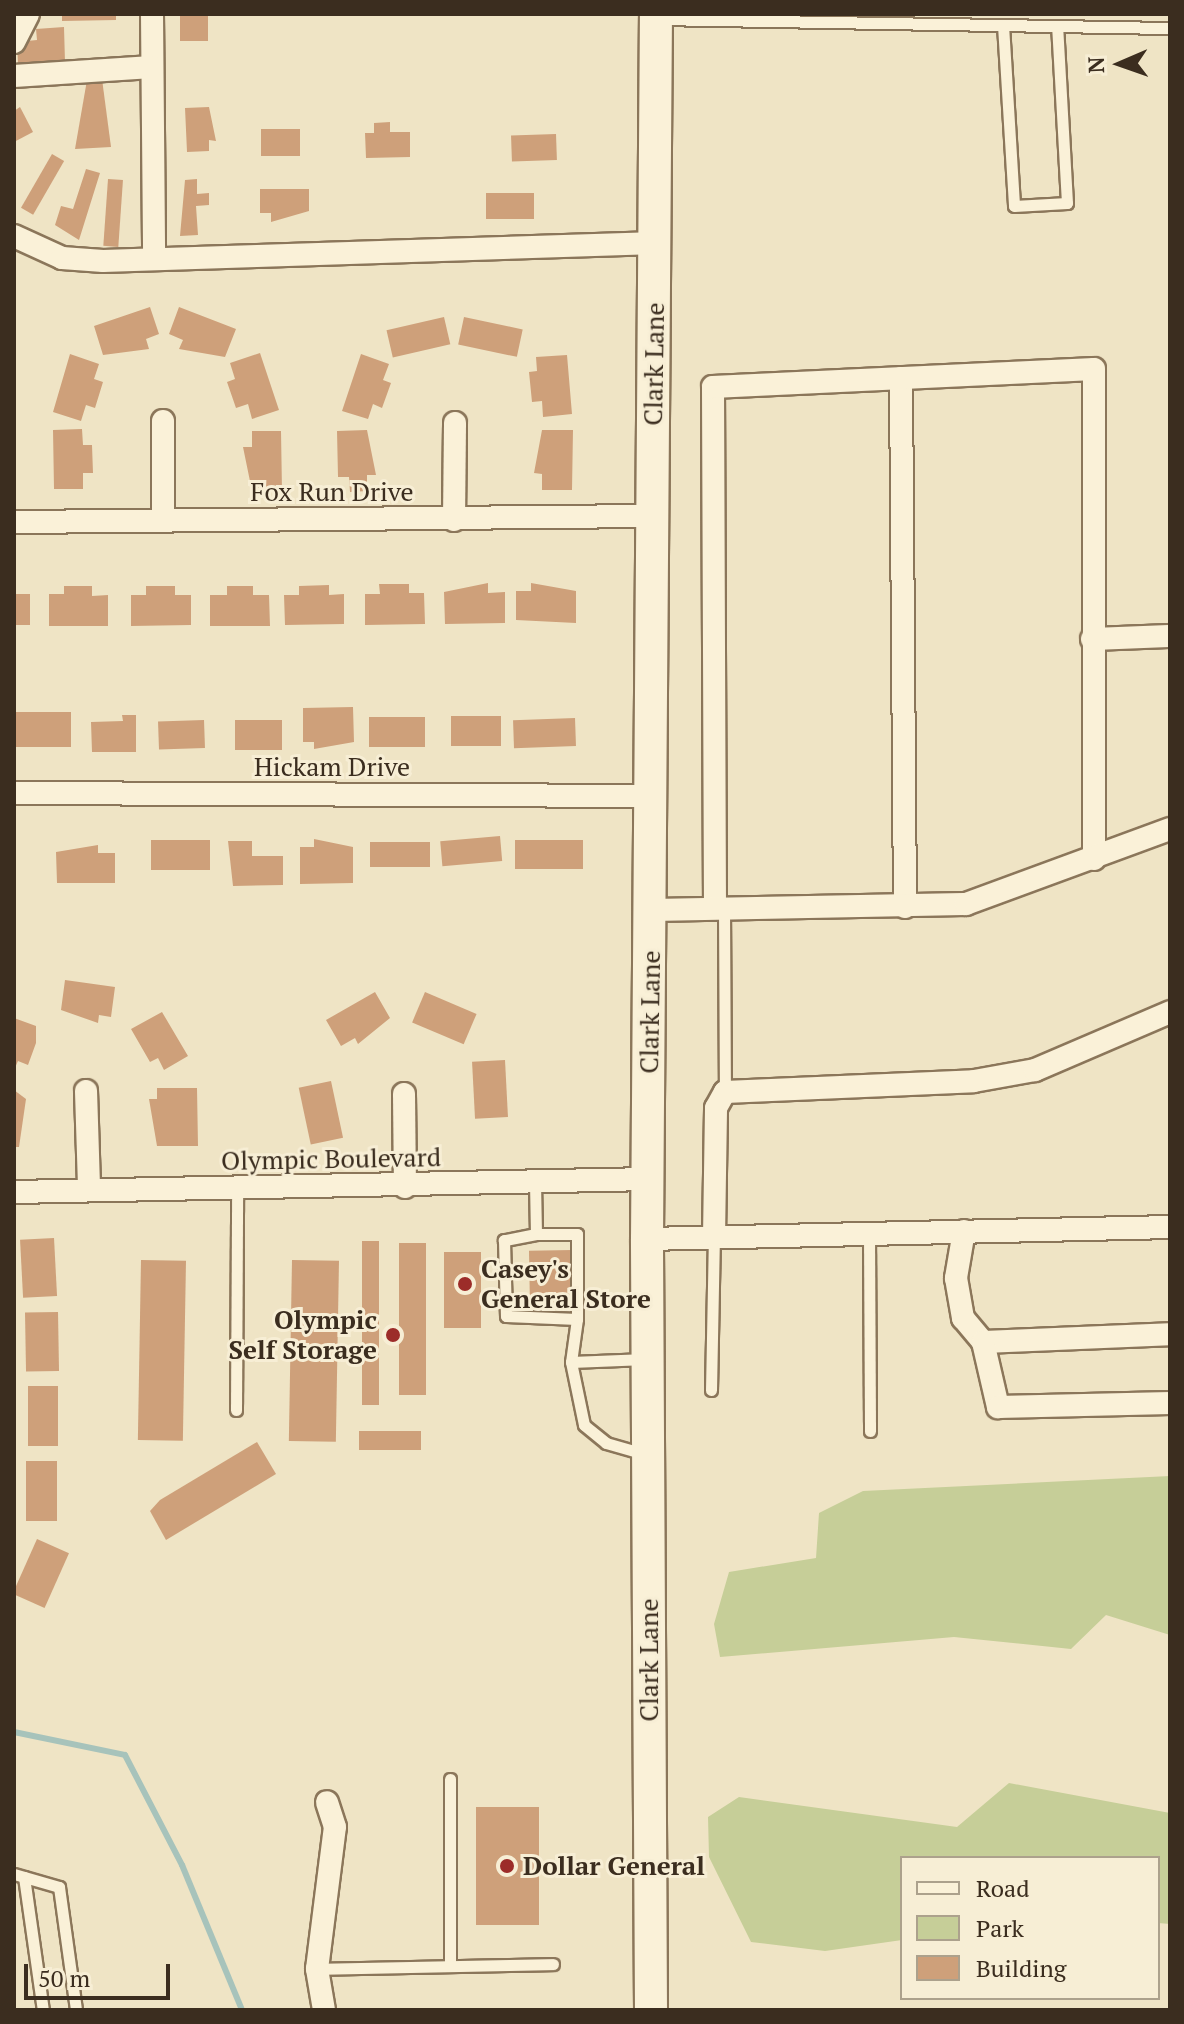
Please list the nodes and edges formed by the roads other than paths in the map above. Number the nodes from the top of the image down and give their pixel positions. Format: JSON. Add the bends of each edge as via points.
{"nodes":[{"id":1,"x":28,"y":14,"type":"edge"},
{"id":2,"x":152,"y":14,"type":"edge"},
{"id":3,"x":656,"y":16,"type":"edge"},
{"id":4,"x":1003,"y":25,"type":"junction"},
{"id":5,"x":1057,"y":26,"type":"junction"},
{"id":6,"x":1170,"y":28,"type":"edge"},
{"id":7,"x":14,"y":42,"type":"edge"},
{"id":8,"x":152,"y":67,"type":"junction"},
{"id":9,"x":14,"y":76,"type":"edge"},
{"id":10,"x":14,"y":236,"type":"edge"},
{"id":11,"x":657,"y":243,"type":"junction"},
{"id":12,"x":154,"y":259,"type":"junction"},
{"id":13,"x":901,"y":378,"type":"junction"},
{"id":14,"x":163,"y":421,"type":"dead end"},
{"id":15,"x":455,"y":423,"type":"dead end"},
{"id":16,"x":651,"y":516,"type":"junction"},
{"id":17,"x":163,"y":520,"type":"junction"},
{"id":18,"x":454,"y":520,"type":"junction"},
{"id":19,"x":14,"y":522,"type":"edge"},
{"id":20,"x":1170,"y":636,"type":"edge"},
{"id":21,"x":1092,"y":639,"type":"junction"},
{"id":22,"x":14,"y":793,"type":"edge"},
{"id":23,"x":650,"y":796,"type":"junction"},
{"id":24,"x":1170,"y":829,"type":"edge"},
{"id":25,"x":1094,"y":859,"type":"junction"},
{"id":26,"x":905,"y":907,"type":"junction"},
{"id":27,"x":719,"y":908,"type":"junction"},
{"id":28,"x":651,"y":910,"type":"junction"},
{"id":29,"x":1170,"y":1012,"type":"edge"},
{"id":30,"x":86,"y":1091,"type":"dead end"},
{"id":31,"x":725,"y":1092,"type":"junction"},
{"id":32,"x":404,"y":1094,"type":"dead end"},
{"id":33,"x":649,"y":1179,"type":"junction"},
{"id":34,"x":535,"y":1182,"type":"junction"},
{"id":35,"x":405,"y":1187,"type":"junction"},
{"id":36,"x":237,"y":1188,"type":"junction"},
{"id":37,"x":89,"y":1189,"type":"junction"},
{"id":38,"x":14,"y":1192,"type":"edge"},
{"id":39,"x":1170,"y":1227,"type":"edge"},
{"id":40,"x":964,"y":1231,"type":"junction"},
{"id":41,"x":536,"y":1234,"type":"junction"},
{"id":42,"x":869,"y":1234,"type":"junction"},
{"id":43,"x":714,"y":1237,"type":"junction"},
{"id":44,"x":647,"y":1239,"type":"junction"},
{"id":45,"x":577,"y":1319,"type":"junction"},
{"id":46,"x":1170,"y":1334,"type":"edge"},
{"id":47,"x":983,"y":1342,"type":"junction"},
{"id":48,"x":648,"y":1358,"type":"junction"},
{"id":49,"x":571,"y":1362,"type":"junction"},
{"id":50,"x":711,"y":1390,"type":"dead end"},
{"id":51,"x":1170,"y":1403,"type":"edge"},
{"id":52,"x":236,"y":1410,"type":"dead end"},
{"id":53,"x":870,"y":1431,"type":"dead end"},
{"id":54,"x":648,"y":1455,"type":"junction"},
{"id":55,"x":450,"y":1779,"type":"dead end"},
{"id":56,"x":327,"y":1802,"type":"dead end"},
{"id":57,"x":19,"y":1875,"type":"edge"},
{"id":58,"x":553,"y":1964,"type":"dead end"},
{"id":59,"x":450,"y":1965,"type":"junction"},
{"id":60,"x":317,"y":1969,"type":"junction"},
{"id":61,"x":43,"y":2010,"type":"edge"},
{"id":62,"x":76,"y":2010,"type":"edge"},
{"id":63,"x":324,"y":2010,"type":"edge"},
{"id":64,"x":651,"y":2010,"type":"edge"}],
"edges":[{"from":1,"to":7,"type":"street"},
{"from":2,"to":8,"type":"street"},
{"from":3,"to":4,"type":"lane"},
{"from":3,"to":11,"type":"main road","name":"Clark Lane"},
{"from":4,"to":5,"type":"lane"},
{"from":4,"to":5,"type":"lane","via":[[1014,206],[1067,203]]},
{"from":5,"to":6,"type":"lane"},
{"from":8,"to":9,"type":"street"},
{"from":8,"to":12,"type":"street"},
{"from":10,"to":12,"type":"street","via":[[62,258]]},
{"from":11,"to":12,"type":"street"},
{"from":11,"to":16,"type":"main road","name":"Clark Lane"},
{"from":13,"to":21,"type":"street","via":[[1094,369]]},
{"from":13,"to":26,"type":"street"},
{"from":13,"to":27,"type":"street","via":[[713,387]]},
{"from":14,"to":17,"type":"street"},
{"from":15,"to":18,"type":"street"},
{"from":16,"to":18,"type":"street","name":"Fox Run Drive"},
{"from":16,"to":23,"type":"main road","name":"Clark Lane"},
{"from":17,"to":18,"type":"street","name":"Fox Run Drive"},
{"from":17,"to":19,"type":"street","name":"Fox Run Drive"},
{"from":20,"to":21,"type":"street"},
{"from":21,"to":25,"type":"street"},
{"from":22,"to":23,"type":"street","name":"Hickam Drive"},
{"from":23,"to":28,"type":"main road","name":"Clark Lane"},
{"from":24,"to":25,"type":"street"},
{"from":25,"to":26,"type":"street","via":[[966,904]]},
{"from":26,"to":27,"type":"street"},
{"from":27,"to":28,"type":"street"},
{"from":27,"to":31,"type":"lane"},
{"from":28,"to":33,"type":"main road","name":"Clark Lane"},
{"from":29,"to":31,"type":"street","via":[[1035,1070],[989,1078]]},
{"from":30,"to":37,"type":"street"},
{"from":31,"to":43,"type":"street","via":[[716,1108]]},
{"from":32,"to":35,"type":"street"},
{"from":33,"to":34,"type":"street","name":"Olympic Boulevard"},
{"from":33,"to":44,"type":"main road","name":"Clark Lane"},
{"from":34,"to":35,"type":"street","name":"Olympic Boulevard"},
{"from":34,"to":41,"type":"lane"},
{"from":35,"to":36,"type":"street","name":"Olympic Boulevard"},
{"from":36,"to":37,"type":"street","name":"Olympic Boulevard"},
{"from":36,"to":52,"type":"lane"},
{"from":37,"to":38,"type":"street","name":"Olympic Boulevard"},
{"from":39,"to":40,"type":"street"},
{"from":40,"to":42,"type":"street"},
{"from":40,"to":47,"type":"street","via":[[956,1278],[963,1318]]},
{"from":41,"to":45,"type":"lane","via":[[577,1234]]},
{"from":41,"to":45,"type":"lane","via":[[504,1240],[506,1316]]},
{"from":42,"to":43,"type":"street"},
{"from":42,"to":53,"type":"lane"},
{"from":43,"to":44,"type":"street"},
{"from":43,"to":50,"type":"lane"},
{"from":44,"to":48,"type":"main road","name":"Clark Lane"},
{"from":45,"to":49,"type":"lane"},
{"from":46,"to":47,"type":"street"},
{"from":47,"to":51,"type":"street","via":[[998,1407]]},
{"from":48,"to":49,"type":"lane"},
{"from":48,"to":54,"type":"main road","name":"Clark Lane"},
{"from":49,"to":54,"type":"lane","via":[[584,1425],[606,1443]]},
{"from":54,"to":64,"type":"main road","name":"Clark Lane"},
{"from":55,"to":59,"type":"lane"},
{"from":56,"to":60,"type":"street","via":[[335,1827]]},
{"from":57,"to":61,"type":"lane"},
{"from":57,"to":62,"type":"lane","via":[[59,1887]]},
{"from":58,"to":59,"type":"lane"},
{"from":59,"to":60,"type":"lane"},
{"from":60,"to":63,"type":"street"}]}
